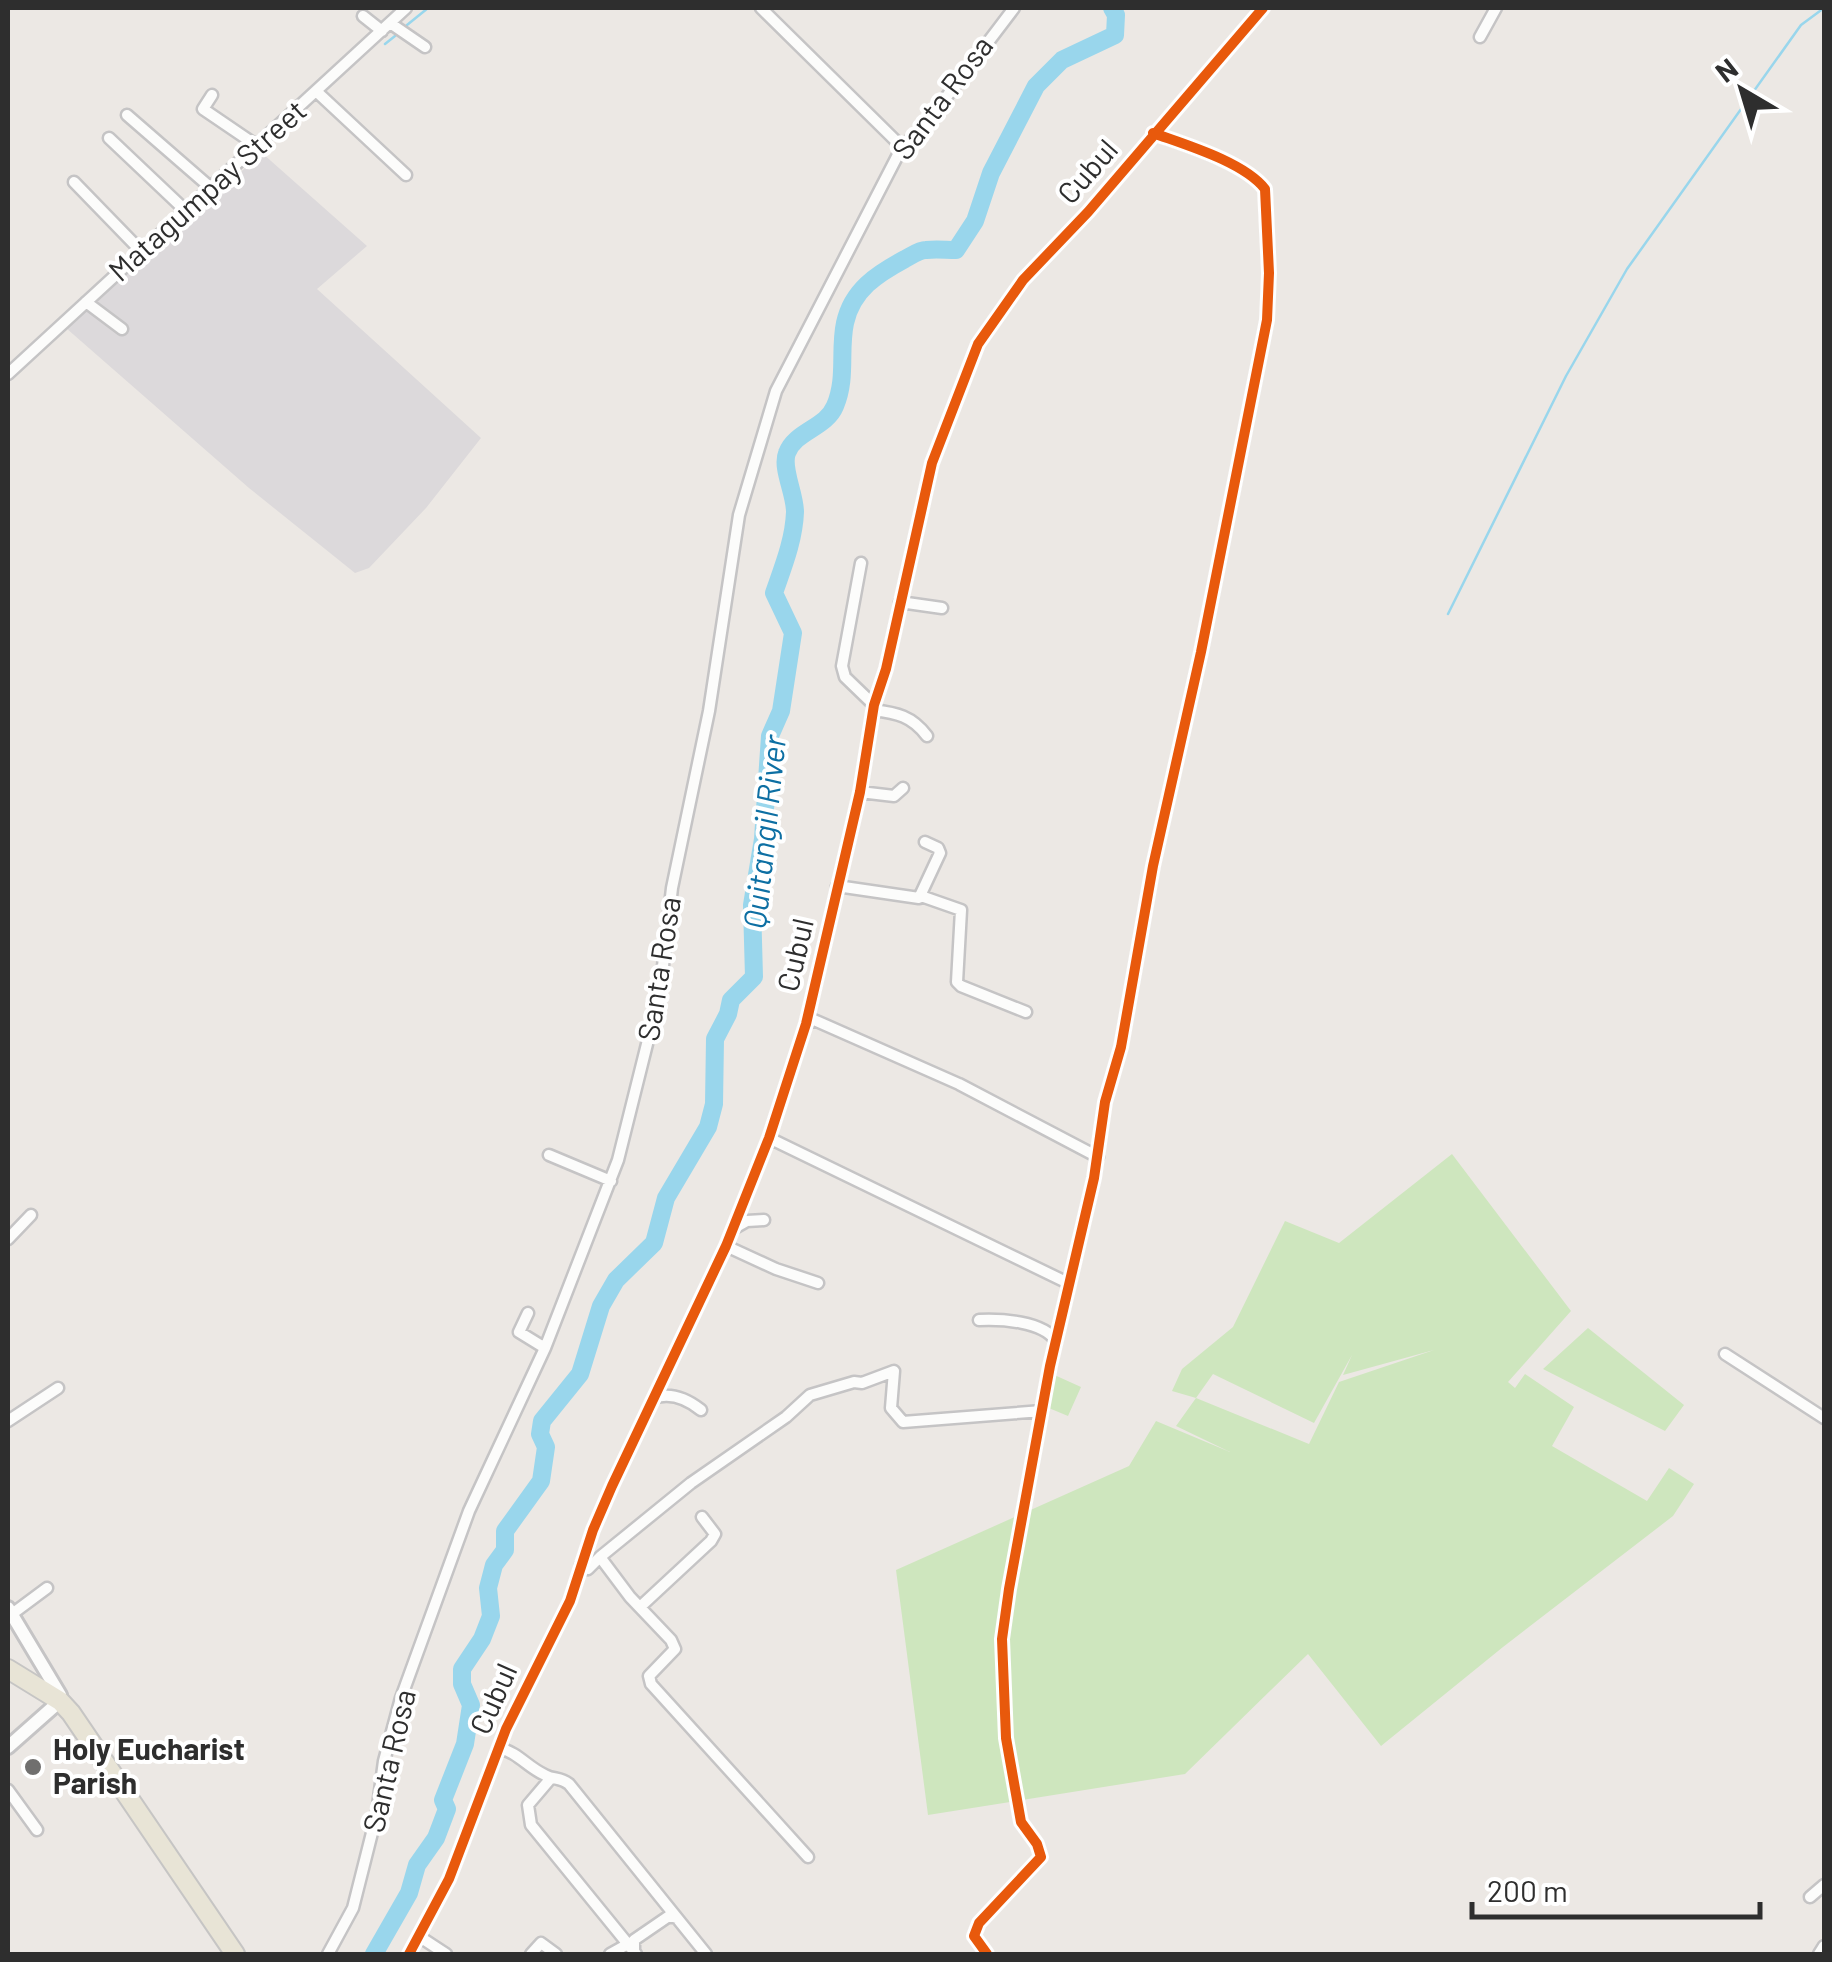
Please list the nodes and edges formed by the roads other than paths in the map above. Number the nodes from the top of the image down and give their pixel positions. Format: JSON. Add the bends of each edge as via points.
{"nodes":[{"id":1,"x":406,"y":8,"type":"edge"},
{"id":2,"x":761,"y":8,"type":"edge"},
{"id":3,"x":1014,"y":8,"type":"edge"},
{"id":4,"x":1263,"y":8,"type":"edge"},
{"id":5,"x":1496,"y":8,"type":"edge"},
{"id":6,"x":363,"y":16,"type":"dead end"},
{"id":7,"x":386,"y":27,"type":"junction"},
{"id":8,"x":1480,"y":37,"type":"dead end"},
{"id":9,"x":426,"y":47,"type":"dead end"},
{"id":10,"x":318,"y":92,"type":"junction"},
{"id":11,"x":212,"y":94,"type":"dead end"},
{"id":12,"x":127,"y":116,"type":"dead end"},
{"id":13,"x":1154,"y":133,"type":"junction"},
{"id":14,"x":109,"y":138,"type":"dead end"},
{"id":15,"x":256,"y":145,"type":"junction"},
{"id":16,"x":902,"y":148,"type":"junction"},
{"id":17,"x":406,"y":175,"type":"dead end"},
{"id":18,"x":74,"y":182,"type":"dead end"},
{"id":19,"x":211,"y":188,"type":"junction"},
{"id":20,"x":186,"y":211,"type":"junction"},
{"id":21,"x":141,"y":251,"type":"junction"},
{"id":22,"x":86,"y":302,"type":"junction"},
{"id":23,"x":122,"y":329,"type":"dead end"},
{"id":24,"x":8,"y":374,"type":"edge"},
{"id":25,"x":862,"y":563,"type":"dead end"},
{"id":26,"x":900,"y":602,"type":"junction"},
{"id":27,"x":942,"y":608,"type":"dead end"},
{"id":28,"x":873,"y":708,"type":"junction"},
{"id":29,"x":927,"y":736,"type":"dead end"},
{"id":30,"x":903,"y":788,"type":"dead end"},
{"id":31,"x":860,"y":792,"type":"junction"},
{"id":32,"x":925,"y":842,"type":"dead end"},
{"id":33,"x":837,"y":886,"type":"junction"},
{"id":34,"x":921,"y":896,"type":"junction"},
{"id":35,"x":1026,"y":1012,"type":"dead end"},
{"id":36,"x":806,"y":1024,"type":"junction"},
{"id":37,"x":769,"y":1138,"type":"junction"},
{"id":38,"x":549,"y":1155,"type":"dead end"},
{"id":39,"x":1098,"y":1158,"type":"junction"},
{"id":40,"x":611,"y":1181,"type":"junction"},
{"id":41,"x":31,"y":1215,"type":"dead end"},
{"id":42,"x":764,"y":1220,"type":"dead end"},
{"id":43,"x":733,"y":1228,"type":"junction"},
{"id":44,"x":8,"y":1238,"type":"edge"},
{"id":45,"x":726,"y":1246,"type":"junction"},
{"id":46,"x":818,"y":1283,"type":"dead end"},
{"id":47,"x":1068,"y":1283,"type":"junction"},
{"id":48,"x":528,"y":1314,"type":"dead end"},
{"id":49,"x":979,"y":1320,"type":"dead end"},
{"id":50,"x":1056,"y":1341,"type":"junction"},
{"id":51,"x":546,"y":1348,"type":"junction"},
{"id":52,"x":1725,"y":1354,"type":"dead end"},
{"id":53,"x":58,"y":1388,"type":"dead end"},
{"id":54,"x":654,"y":1398,"type":"junction"},
{"id":55,"x":700,"y":1410,"type":"dead end"},
{"id":56,"x":1042,"y":1411,"type":"junction"},
{"id":57,"x":1824,"y":1418,"type":"edge"},
{"id":58,"x":8,"y":1421,"type":"edge"},
{"id":59,"x":702,"y":1517,"type":"dead end"},
{"id":60,"x":600,"y":1557,"type":"junction"},
{"id":61,"x":581,"y":1565,"type":"junction"},
{"id":62,"x":47,"y":1588,"type":"dead end"},
{"id":63,"x":640,"y":1607,"type":"junction"},
{"id":64,"x":10,"y":1611,"type":"edge"},
{"id":65,"x":8,"y":1669,"type":"edge"},
{"id":66,"x":60,"y":1701,"type":"junction"},
{"id":67,"x":8,"y":1747,"type":"edge"},
{"id":68,"x":499,"y":1748,"type":"junction"},
{"id":69,"x":550,"y":1778,"type":"junction"},
{"id":70,"x":8,"y":1790,"type":"edge"},
{"id":71,"x":37,"y":1830,"type":"dead end"},
{"id":72,"x":808,"y":1857,"type":"dead end"},
{"id":73,"x":1824,"y":1885,"type":"edge"},
{"id":74,"x":1810,"y":1897,"type":"dead end"},
{"id":75,"x":677,"y":1918,"type":"junction"},
{"id":76,"x":420,"y":1937,"type":"junction"},
{"id":77,"x":1824,"y":1946,"type":"edge"},
{"id":78,"x":633,"y":1950,"type":"edge"},
{"id":79,"x":235,"y":1954,"type":"edge"},
{"id":80,"x":328,"y":1954,"type":"edge"},
{"id":81,"x":409,"y":1954,"type":"edge"},
{"id":82,"x":446,"y":1954,"type":"edge"},
{"id":83,"x":531,"y":1954,"type":"edge"},
{"id":84,"x":556,"y":1954,"type":"edge"},
{"id":85,"x":610,"y":1954,"type":"edge"},
{"id":86,"x":706,"y":1954,"type":"edge"},
{"id":87,"x":986,"y":1954,"type":"edge"},
{"id":88,"x":1819,"y":1954,"type":"edge"}],
"edges":[{"from":1,"to":7,"type":"street","name":"Matagumpay Street"},
{"from":2,"to":16,"type":"street"},
{"from":3,"to":16,"type":"street","name":"Santa Rosa"},
{"from":4,"to":13,"type":"street","name":"Cubul"},
{"from":5,"to":8,"type":"street"},
{"from":6,"to":7,"type":"street"},
{"from":7,"to":9,"type":"street"},
{"from":7,"to":10,"type":"street","name":"Matagumpay Street"},
{"from":10,"to":15,"type":"street","name":"Matagumpay Street"},
{"from":10,"to":17,"type":"street"},
{"from":11,"to":15,"type":"street","via":[[203,110]]},
{"from":12,"to":19,"type":"street"},
{"from":13,"to":26,"type":"street","name":"Cubul","via":[[1023,280],[978,344],[932,463]]},
{"from":13,"to":39,"type":"street","via":[[1258,179],[1265,189],[1267,320]]},
{"from":14,"to":20,"type":"street"},
{"from":15,"to":19,"type":"street","name":"Matagumpay Street"},
{"from":16,"to":40,"type":"street","name":"Santa Rosa","via":[[776,390],[739,514],[672,888],[660,992]]},
{"from":18,"to":21,"type":"street"},
{"from":19,"to":20,"type":"street","name":"Matagumpay Street"},
{"from":20,"to":21,"type":"street","name":"Matagumpay Street"},
{"from":21,"to":22,"type":"street","name":"Matagumpay Street"},
{"from":22,"to":23,"type":"street"},
{"from":22,"to":24,"type":"street","name":"Matagumpay Street"},
{"from":25,"to":28,"type":"street","via":[[842,666]]},
{"from":26,"to":27,"type":"street"},
{"from":26,"to":28,"type":"street","name":"Cubul"},
{"from":28,"to":29,"type":"street","via":[[901,714]]},
{"from":28,"to":31,"type":"street","name":"Cubul"},
{"from":30,"to":31,"type":"street","via":[[894,796]]},
{"from":31,"to":33,"type":"street","name":"Cubul"},
{"from":32,"to":34,"type":"street","via":[[940,852]]},
{"from":33,"to":34,"type":"street"},
{"from":33,"to":36,"type":"street","name":"Cubul"},
{"from":34,"to":35,"type":"street","via":[[961,910],[961,986]]},
{"from":36,"to":37,"type":"street","name":"Cubul"},
{"from":36,"to":39,"type":"street","via":[[814,1020],[885,1049]]},
{"from":37,"to":43,"type":"street","name":"Cubul"},
{"from":37,"to":47,"type":"street"},
{"from":38,"to":40,"type":"street"},
{"from":39,"to":47,"type":"street"},
{"from":40,"to":51,"type":"street","name":"Santa Rosa"},
{"from":41,"to":44,"type":"street"},
{"from":42,"to":43,"type":"street"},
{"from":43,"to":45,"type":"street","name":"Cubul"},
{"from":45,"to":46,"type":"street"},
{"from":45,"to":54,"type":"street","name":"Cubul"},
{"from":47,"to":50,"type":"street"},
{"from":48,"to":51,"type":"street","via":[[519,1332]]},
{"from":49,"to":50,"type":"street","via":[[1027,1325]]},
{"from":50,"to":56,"type":"street"},
{"from":51,"to":80,"type":"street","name":"Santa Rosa","via":[[469,1511],[402,1698],[354,1908]]},
{"from":52,"to":57,"type":"street"},
{"from":53,"to":58,"type":"street"},
{"from":54,"to":55,"type":"street","via":[[675,1396]]},
{"from":54,"to":61,"type":"street","name":"Cubul"},
{"from":56,"to":60,"type":"street","via":[[903,1422],[892,1408],[894,1371],[810,1395]]},
{"from":56,"to":87,"type":"street","via":[[1002,1639],[1012,1782],[1021,1822],[1042,1857],[979,1923],[974,1936]]},
{"from":59,"to":63,"type":"street","via":[[715,1534],[711,1542]]},
{"from":60,"to":61,"type":"street","via":[[588,1569]]},
{"from":60,"to":63,"type":"street"},
{"from":61,"to":68,"type":"street","name":"Cubul"},
{"from":62,"to":64,"type":"street"},
{"from":63,"to":72,"type":"street","via":[[675,1648],[649,1676],[651,1684]]},
{"from":64,"to":66,"type":"street"},
{"from":65,"to":66,"type":"main road"},
{"from":66,"to":67,"type":"street"},
{"from":66,"to":79,"type":"main road"},
{"from":68,"to":69,"type":"street"},
{"from":68,"to":76,"type":"street","name":"Cubul","via":[[450,1879]]},
{"from":69,"to":75,"type":"street","via":[[569,1784]]},
{"from":69,"to":78,"type":"street","via":[[528,1805],[531,1825]]},
{"from":70,"to":71,"type":"street"},
{"from":73,"to":74,"type":"street"},
{"from":75,"to":78,"type":"street","via":[[669,1916],[634,1940]]},
{"from":75,"to":86,"type":"street"},
{"from":76,"to":81,"type":"street","name":"Cubul"},
{"from":76,"to":82,"type":"street"},
{"from":77,"to":88,"type":"street"},
{"from":78,"to":85,"type":"street"},
{"from":83,"to":84,"type":"street","via":[[541,1943]]}]}
